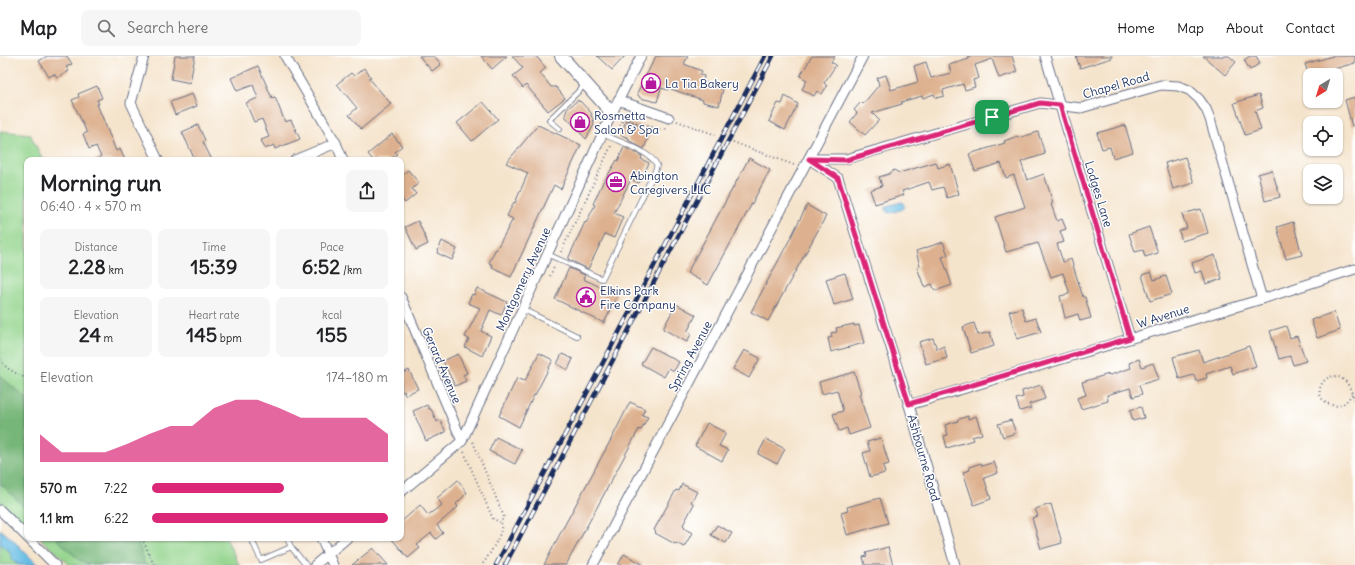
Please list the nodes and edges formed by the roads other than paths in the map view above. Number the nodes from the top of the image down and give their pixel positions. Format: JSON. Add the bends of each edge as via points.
{"nodes":[{"id":1,"x":144,"y":56,"type":"edge"},
{"id":2,"x":285,"y":56,"type":"edge"},
{"id":3,"x":561,"y":56,"type":"edge"},
{"id":4,"x":641,"y":56,"type":"edge"},
{"id":5,"x":863,"y":56,"type":"edge"},
{"id":6,"x":1045,"y":56,"type":"edge"},
{"id":7,"x":586,"y":83,"type":"junction"},
{"id":8,"x":618,"y":100,"type":"junction"},
{"id":9,"x":1060,"y":105,"type":"junction"},
{"id":10,"x":612,"y":113,"type":"junction"},
{"id":11,"x":669,"y":118,"type":"road end"},
{"id":12,"x":560,"y":129,"type":"dead end"},
{"id":13,"x":602,"y":134,"type":"junction"},
{"id":14,"x":336,"y":143,"type":"junction"},
{"id":15,"x":157,"y":157,"type":"edge"},
{"id":16,"x":301,"y":157,"type":"edge"},
{"id":17,"x":342,"y":157,"type":"edge"},
{"id":18,"x":809,"y":159,"type":"junction"},
{"id":19,"x":547,"y":254,"type":"junction"},
{"id":20,"x":1355,"y":270,"type":"edge"},
{"id":21,"x":1262,"y":299,"type":"junction"},
{"id":22,"x":404,"y":304,"type":"edge"},
{"id":23,"x":522,"y":310,"type":"junction"},
{"id":24,"x":577,"y":336,"type":"dead end"},
{"id":25,"x":1130,"y":338,"type":"junction"},
{"id":26,"x":909,"y":404,"type":"junction"},
{"id":27,"x":464,"y":446,"type":"junction"},
{"id":28,"x":404,"y":490,"type":"edge"},
{"id":29,"x":0,"y":510,"type":"edge"},
{"id":30,"x":24,"y":535,"type":"edge"},
{"id":31,"x":30,"y":541,"type":"edge"},
{"id":32,"x":252,"y":541,"type":"edge"},
{"id":33,"x":288,"y":541,"type":"edge"},
{"id":34,"x":322,"y":541,"type":"edge"},
{"id":35,"x":343,"y":541,"type":"edge"},
{"id":36,"x":291,"y":546,"type":"junction"},
{"id":37,"x":328,"y":554,"type":"junction"},
{"id":38,"x":55,"y":565,"type":"edge"},
{"id":39,"x":306,"y":565,"type":"edge"},
{"id":40,"x":315,"y":565,"type":"edge"},
{"id":41,"x":332,"y":565,"type":"edge"},
{"id":42,"x":593,"y":565,"type":"edge"},
{"id":43,"x":955,"y":565,"type":"edge"}],
"edges":[{"from":1,"to":15,"type":"street","via":[[131,103]]},
{"from":2,"to":14,"type":"street"},
{"from":3,"to":7,"type":"street"},
{"from":4,"to":8,"type":"street","name":"Montgomery Avenue"},
{"from":5,"to":18,"type":"street","name":"Spring Avenue"},
{"from":6,"to":9,"type":"street","name":"Lodges Lane"},
{"from":7,"to":10,"type":"street"},
{"from":7,"to":12,"type":"lane","via":[[549,120]]},
{"from":8,"to":10,"type":"street","name":"Montgomery Avenue"},
{"from":8,"to":11,"type":"street"},
{"from":9,"to":18,"type":"street","name":"Chapel Road","via":[[1040,103],[846,160]]},
{"from":9,"to":21,"type":"street","name":"Chapel Road","via":[[1081,108],[1165,85],[1189,90],[1199,99],[1210,119]]},
{"from":9,"to":25,"type":"street","name":"Lodges Lane"},
{"from":10,"to":13,"type":"street","name":"Montgomery Avenue"},
{"from":13,"to":19,"type":"street","name":"Montgomery Avenue"},
{"from":13,"to":19,"type":"lane","via":[[655,160],[655,171],[602,279]]},
{"from":14,"to":16,"type":"street"},
{"from":14,"to":17,"type":"street"},
{"from":18,"to":26,"type":"street","name":"Ashbourne Road","via":[[838,178]]},
{"from":18,"to":42,"type":"street","name":"Spring Avenue"},
{"from":19,"to":23,"type":"street","name":"Montgomery Avenue"},
{"from":20,"to":21,"type":"street","name":"W Avenue"},
{"from":21,"to":25,"type":"street","name":"W Avenue"},
{"from":22,"to":27,"type":"street","name":"Gerard Avenue"},
{"from":23,"to":24,"type":"lane"},
{"from":23,"to":27,"type":"street","name":"Montgomery Avenue"},
{"from":25,"to":26,"type":"street","name":"W Avenue"},
{"from":26,"to":43,"type":"street","name":"Ashbourne Road"},
{"from":27,"to":28,"type":"street","name":"Montgomery Avenue"},
{"from":29,"to":30,"type":"street"},
{"from":31,"to":38,"type":"street"},
{"from":32,"to":36,"type":"lane","via":[[261,560]]},
{"from":33,"to":36,"type":"lane"},
{"from":34,"to":37,"type":"street"},
{"from":35,"to":37,"type":"street"},
{"from":36,"to":39,"type":"lane"},
{"from":37,"to":40,"type":"street"},
{"from":37,"to":41,"type":"street"}]}
